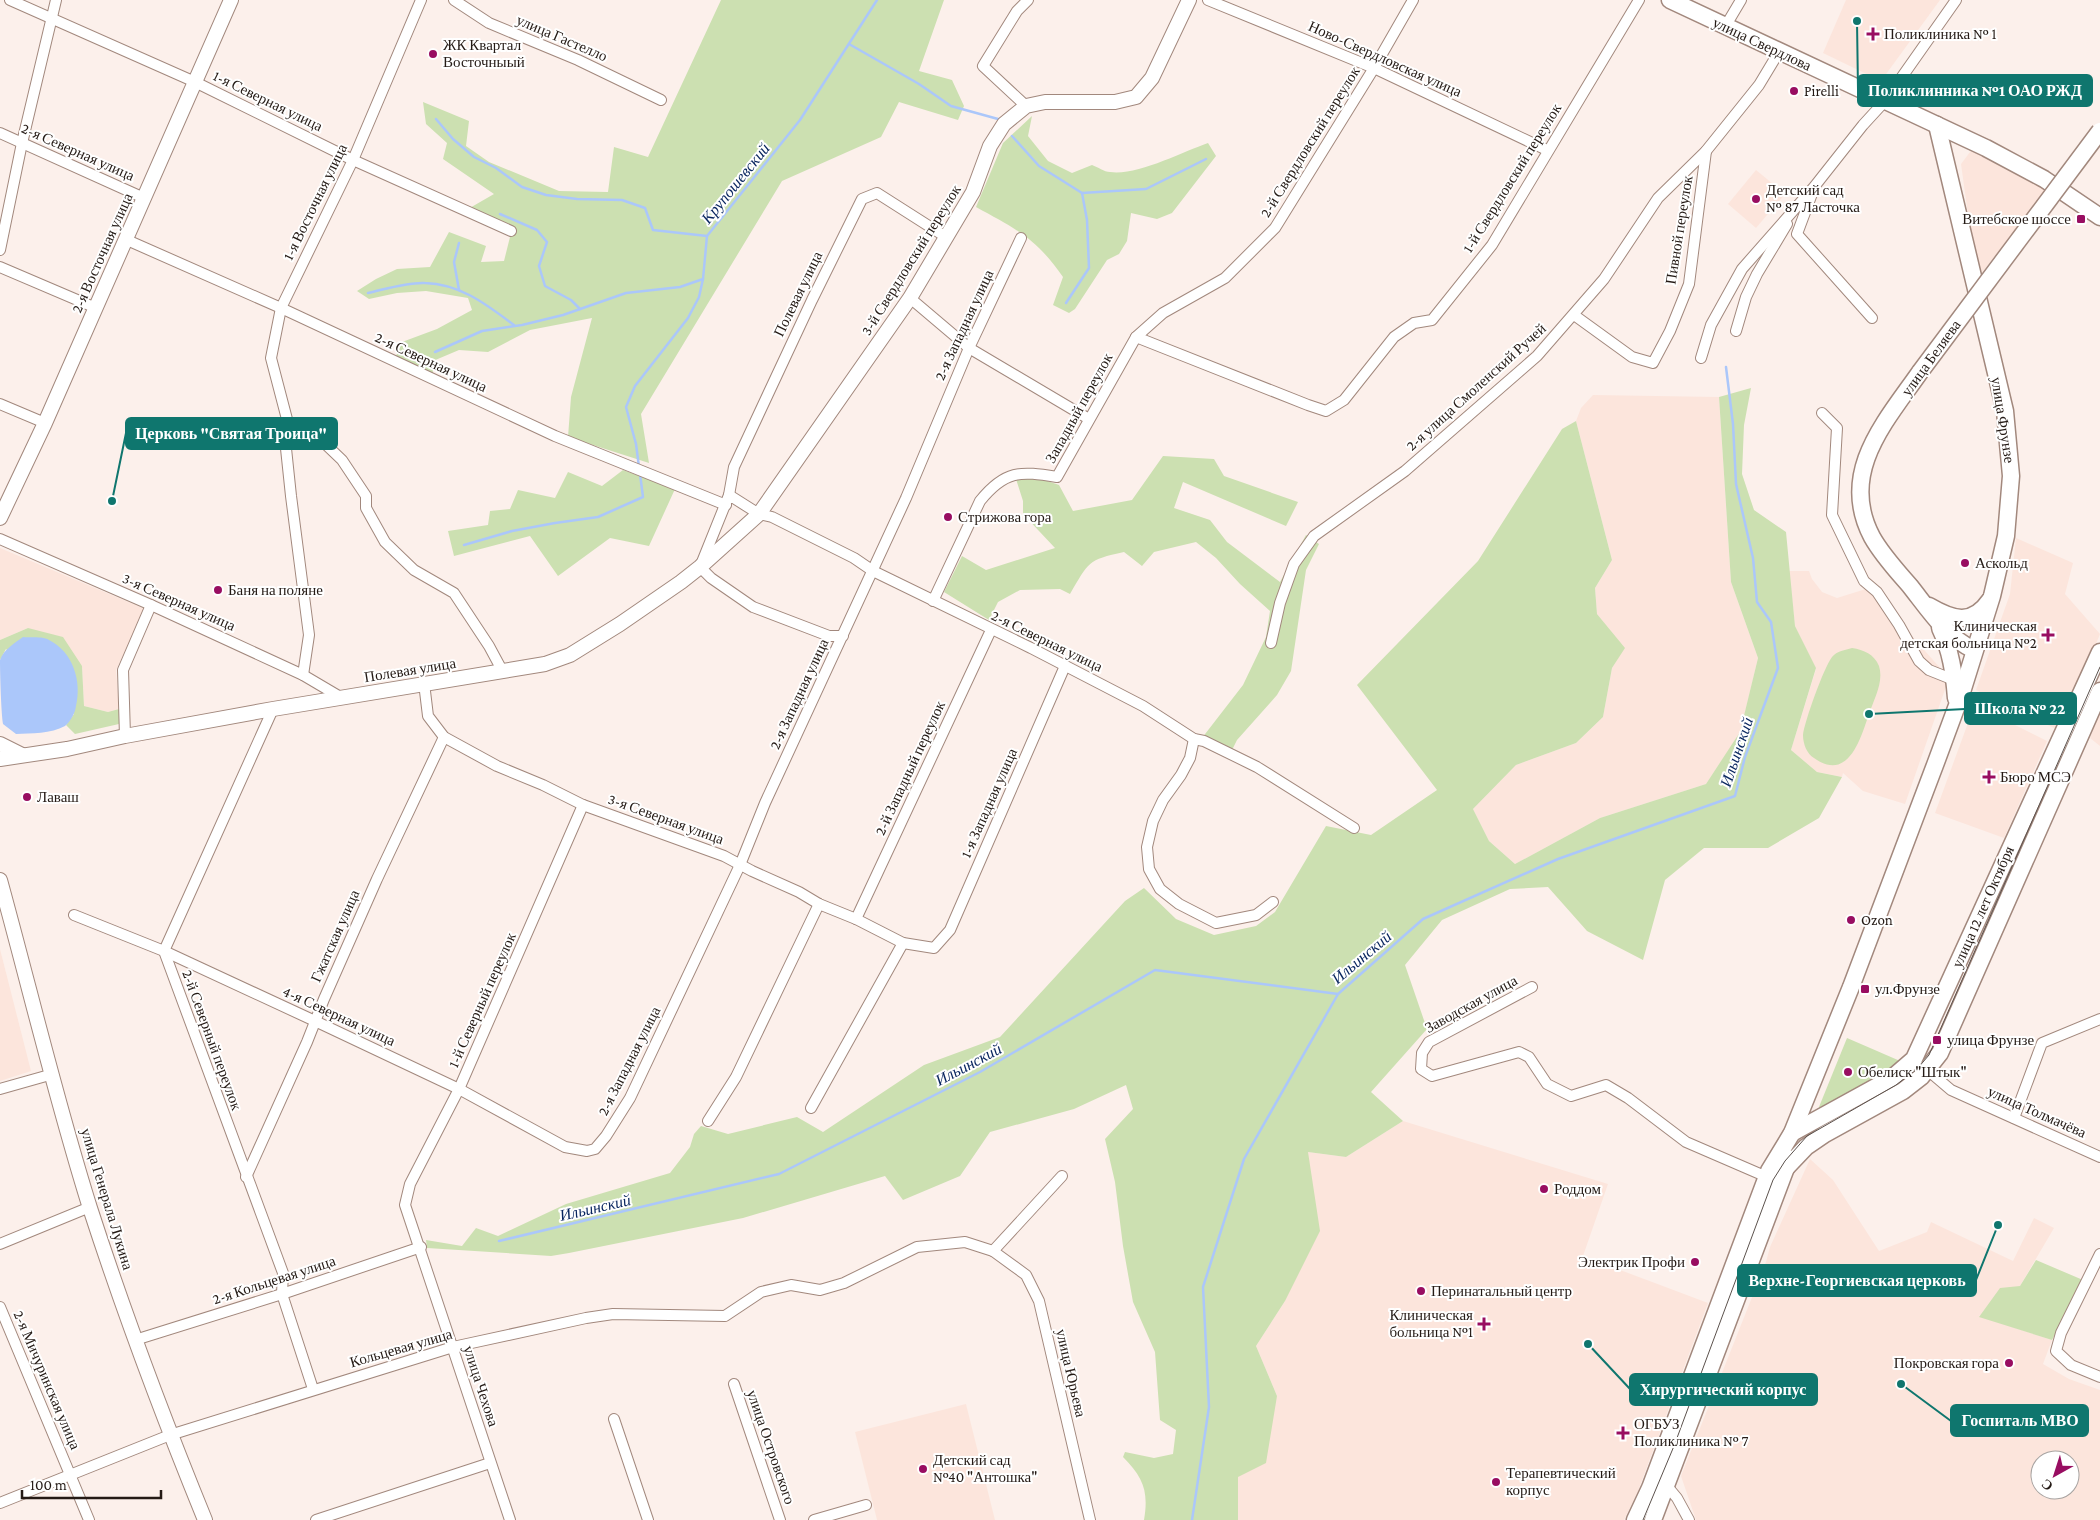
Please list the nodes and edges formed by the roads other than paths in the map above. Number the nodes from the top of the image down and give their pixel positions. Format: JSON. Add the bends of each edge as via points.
{"nodes":[{"id":1,"x":10,"y":0,"type":"edge"},
{"id":2,"x":56,"y":0,"type":"edge"},
{"id":3,"x":231,"y":0,"type":"edge"},
{"id":4,"x":421,"y":0,"type":"edge"},
{"id":5,"x":454,"y":0,"type":"edge"},
{"id":6,"x":1028,"y":0,"type":"edge"},
{"id":7,"x":1189,"y":0,"type":"edge"},
{"id":8,"x":1208,"y":0,"type":"edge"},
{"id":9,"x":1413,"y":0,"type":"edge"},
{"id":10,"x":1639,"y":0,"type":"edge"},
{"id":11,"x":1670,"y":0,"type":"edge"},
{"id":12,"x":1741,"y":0,"type":"edge"},
{"id":13,"x":1956,"y":0,"type":"edge"},
{"id":14,"x":51,"y":18,"type":"junction"},
{"id":15,"x":1725,"y":27,"type":"junction"},
{"id":16,"x":1780,"y":50,"type":"junction"},
{"id":17,"x":1374,"y":68,"type":"junction"},
{"id":18,"x":195,"y":82,"type":"junction"},
{"id":19,"x":661,"y":100,"type":"dead end"},
{"id":20,"x":1885,"y":101,"type":"junction"},
{"id":21,"x":1026,"y":106,"type":"junction"},
{"id":22,"x":1937,"y":126,"type":"junction"},
{"id":23,"x":2100,"y":131,"type":"edge"},
{"id":24,"x":0,"y":133,"type":"edge"},
{"id":25,"x":22,"y":143,"type":"junction"},
{"id":26,"x":1547,"y":150,"type":"junction"},
{"id":27,"x":1706,"y":151,"type":"junction"},
{"id":28,"x":354,"y":160,"type":"junction"},
{"id":29,"x":1814,"y":187,"type":"junction"},
{"id":30,"x":144,"y":198,"type":"junction"},
{"id":31,"x":1803,"y":199,"type":"junction"},
{"id":32,"x":2100,"y":216,"type":"edge"},
{"id":33,"x":511,"y":231,"type":"dead end"},
{"id":34,"x":946,"y":237,"type":"junction"},
{"id":35,"x":1021,"y":238,"type":"dead end"},
{"id":36,"x":127,"y":240,"type":"junction"},
{"id":37,"x":0,"y":250,"type":"edge"},
{"id":38,"x":0,"y":267,"type":"edge"},
{"id":39,"x":910,"y":298,"type":"junction"},
{"id":40,"x":96,"y":308,"type":"junction"},
{"id":41,"x":281,"y":308,"type":"junction"},
{"id":42,"x":1574,"y":315,"type":"junction"},
{"id":43,"x":1872,"y":318,"type":"dead end"},
{"id":44,"x":1736,"y":331,"type":"dead end"},
{"id":45,"x":1136,"y":337,"type":"junction"},
{"id":46,"x":968,"y":348,"type":"junction"},
{"id":47,"x":1701,"y":358,"type":"dead end"},
{"id":48,"x":0,"y":404,"type":"edge"},
{"id":49,"x":1822,"y":413,"type":"dead end"},
{"id":50,"x":1089,"y":419,"type":"junction"},
{"id":51,"x":45,"y":423,"type":"junction"},
{"id":52,"x":288,"y":423,"type":"junction"},
{"id":53,"x":247,"y":429,"type":"dead end"},
{"id":54,"x":728,"y":500,"type":"junction"},
{"id":55,"x":759,"y":514,"type":"junction"},
{"id":56,"x":0,"y":518,"type":"edge"},
{"id":57,"x":0,"y":539,"type":"edge"},
{"id":58,"x":700,"y":567,"type":"junction"},
{"id":59,"x":873,"y":571,"type":"junction"},
{"id":60,"x":1992,"y":596,"type":"junction"},
{"id":61,"x":932,"y":601,"type":"junction"},
{"id":62,"x":1922,"y":601,"type":"junction"},
{"id":63,"x":151,"y":605,"type":"junction"},
{"id":64,"x":1937,"y":621,"type":"junction"},
{"id":65,"x":991,"y":630,"type":"junction"},
{"id":66,"x":843,"y":636,"type":"junction"},
{"id":67,"x":1271,"y":643,"type":"dead end"},
{"id":68,"x":1974,"y":650,"type":"junction"},
{"id":69,"x":2100,"y":652,"type":"edge"},
{"id":70,"x":1065,"y":666,"type":"junction"},
{"id":71,"x":503,"y":672,"type":"junction"},
{"id":72,"x":303,"y":675,"type":"junction"},
{"id":73,"x":1954,"y":680,"type":"junction"},
{"id":74,"x":424,"y":683,"type":"junction"},
{"id":75,"x":2100,"y":691,"type":"edge"},
{"id":76,"x":342,"y":698,"type":"junction"},
{"id":77,"x":1956,"y":706,"type":"junction"},
{"id":78,"x":273,"y":709,"type":"junction"},
{"id":79,"x":125,"y":736,"type":"junction"},
{"id":80,"x":444,"y":737,"type":"junction"},
{"id":81,"x":1194,"y":739,"type":"junction"},
{"id":82,"x":0,"y":744,"type":"edge"},
{"id":83,"x":22,"y":755,"type":"junction"},
{"id":84,"x":0,"y":759,"type":"edge"},
{"id":85,"x":583,"y":805,"type":"junction"},
{"id":86,"x":1354,"y":828,"type":"dead end"},
{"id":87,"x":740,"y":865,"type":"junction"},
{"id":88,"x":0,"y":880,"type":"edge"},
{"id":89,"x":1272,"y":902,"type":"dead end"},
{"id":90,"x":819,"y":904,"type":"junction"},
{"id":91,"x":74,"y":915,"type":"dead end"},
{"id":92,"x":856,"y":919,"type":"junction"},
{"id":93,"x":903,"y":943,"type":"junction"},
{"id":94,"x":934,"y":948,"type":"joint"},
{"id":95,"x":164,"y":951,"type":"junction"},
{"id":96,"x":1532,"y":987,"type":"dead end"},
{"id":97,"x":2100,"y":1019,"type":"edge"},
{"id":98,"x":315,"y":1021,"type":"junction"},
{"id":99,"x":1914,"y":1060,"type":"junction"},
{"id":100,"x":1927,"y":1070,"type":"junction"},
{"id":101,"x":53,"y":1074,"type":"junction"},
{"id":102,"x":0,"y":1089,"type":"edge"},
{"id":103,"x":459,"y":1089,"type":"junction"},
{"id":104,"x":810,"y":1108,"type":"dead end"},
{"id":105,"x":2014,"y":1118,"type":"junction"},
{"id":106,"x":708,"y":1121,"type":"dead end"},
{"id":107,"x":1792,"y":1133,"type":"junction"},
{"id":108,"x":587,"y":1151,"type":"joint"},
{"id":109,"x":2100,"y":1157,"type":"edge"},
{"id":110,"x":1786,"y":1168,"type":"junction"},
{"id":111,"x":1062,"y":1176,"type":"dead end"},
{"id":112,"x":246,"y":1177,"type":"junction"},
{"id":113,"x":1767,"y":1177,"type":"junction"},
{"id":114,"x":405,"y":1204,"type":"joint"},
{"id":115,"x":90,"y":1207,"type":"junction"},
{"id":116,"x":0,"y":1244,"type":"edge"},
{"id":117,"x":421,"y":1247,"type":"junction"},
{"id":118,"x":993,"y":1251,"type":"junction"},
{"id":119,"x":2100,"y":1254,"type":"edge"},
{"id":120,"x":820,"y":1290,"type":"joint"},
{"id":121,"x":282,"y":1294,"type":"junction"},
{"id":122,"x":0,"y":1307,"type":"edge"},
{"id":123,"x":135,"y":1340,"type":"junction"},
{"id":124,"x":452,"y":1347,"type":"junction"},
{"id":125,"x":2100,"y":1376,"type":"edge"},
{"id":126,"x":734,"y":1384,"type":"dead end"},
{"id":127,"x":313,"y":1389,"type":"junction"},
{"id":128,"x":614,"y":1419,"type":"dead end"},
{"id":129,"x":170,"y":1435,"type":"junction"},
{"id":130,"x":490,"y":1462,"type":"junction"},
{"id":131,"x":72,"y":1475,"type":"junction"},
{"id":132,"x":1667,"y":1486,"type":"junction"},
{"id":133,"x":0,"y":1503,"type":"edge"},
{"id":134,"x":866,"y":1505,"type":"dead end"},
{"id":135,"x":89,"y":1520,"type":"edge"},
{"id":136,"x":205,"y":1520,"type":"edge"},
{"id":137,"x":316,"y":1520,"type":"edge"},
{"id":138,"x":510,"y":1520,"type":"edge"},
{"id":139,"x":648,"y":1520,"type":"edge"},
{"id":140,"x":780,"y":1520,"type":"edge"},
{"id":141,"x":814,"y":1520,"type":"edge"},
{"id":142,"x":1090,"y":1520,"type":"edge"},
{"id":143,"x":1635,"y":1520,"type":"edge"},
{"id":144,"x":1653,"y":1520,"type":"edge"},
{"id":145,"x":1689,"y":1520,"type":"edge"}],
"edges":[{"from":1,"to":14,"type":"street","name":"1-я Северная улица"},
{"from":2,"to":14,"type":"street"},
{"from":3,"to":18,"type":"main road","name":"2-я Восточная улица"},
{"from":4,"to":28,"type":"street","name":"1-я Восточная улица"},
{"from":5,"to":19,"type":"street","name":"улица Гастелло","via":[[489,23],[578,60]]},
{"from":6,"to":21,"type":"street","via":[[1017,11],[983,66]]},
{"from":7,"to":21,"type":"main road","via":[[1152,78],[1136,98],[1115,102],[1045,102]]},
{"from":8,"to":17,"type":"street","name":"Ново-Свердловская улица"},
{"from":9,"to":17,"type":"street","name":"2-й Свердловский переулок"},
{"from":10,"to":26,"type":"street","name":"1-й Свердловский переулок"},
{"from":11,"to":15,"type":"main road","name":"улица Свердлова"},
{"from":12,"to":15,"type":"street"},
{"from":13,"to":20,"type":"street"},
{"from":14,"to":18,"type":"street","name":"1-я Северная улица"},
{"from":14,"to":25,"type":"street"},
{"from":15,"to":16,"type":"main road","name":"улица Свердлова"},
{"from":16,"to":20,"type":"main road","name":"улица Свердлова"},
{"from":16,"to":27,"type":"street","name":"2-я улица Смоленский Ручей","via":[[1759,85]]},
{"from":17,"to":26,"type":"street","name":"Ново-Свердловская улица"},
{"from":17,"to":45,"type":"street","name":"2-й Свердловский переулок","via":[[1274,228],[1225,278],[1163,313]]},
{"from":18,"to":28,"type":"street","name":"1-я Северная улица"},
{"from":18,"to":30,"type":"main road","name":"2-я Восточная улица"},
{"from":20,"to":22,"type":"main road","name":"улица Свердлова"},
{"from":20,"to":29,"type":"street"},
{"from":21,"to":34,"type":"main road","name":"3-й Свердловский переулок","via":[[1004,124],[990,146],[974,192]]},
{"from":22,"to":32,"type":"main road","via":[[2023,167]]},
{"from":22,"to":60,"type":"main road","name":"улица Фрунзе","via":[[2004,411],[2009,446],[2011,476],[2006,536]]},
{"from":23,"to":62,"type":"main road","name":"улица Беляева","bridge":true,"via":[[1920,372],[1869,448],[1861,496],[1865,518],[1872,537]]},
{"from":24,"to":25,"type":"street","name":"2-я Северная улица"},
{"from":25,"to":30,"type":"street","name":"2-я Северная улица"},
{"from":25,"to":37,"type":"street"},
{"from":26,"to":45,"type":"street","name":"1-й Свердловский переулок","via":[[1492,245],[1432,320],[1414,323],[1394,337],[1344,400],[1326,411]]},
{"from":27,"to":42,"type":"street","name":"2-я улица Смоленский Ручей","via":[[1658,198],[1604,280]]},
{"from":27,"to":42,"type":"street","name":"Пивной переулок","via":[[1688,284],[1670,331],[1653,363],[1632,358]]},
{"from":28,"to":33,"type":"street","name":"1-я Северная улица"},
{"from":28,"to":41,"type":"street","name":"1-я Восточная улица"},
{"from":29,"to":31,"type":"street"},
{"from":29,"to":43,"type":"street","via":[[1797,234]]},
{"from":30,"to":36,"type":"main road","name":"2-я Восточная улица"},
{"from":31,"to":44,"type":"street","via":[[1757,274]]},
{"from":31,"to":47,"type":"street","via":[[1742,269],[1711,325]]},
{"from":34,"to":39,"type":"main road","name":"3-й Свердловский переулок"},
{"from":34,"to":54,"type":"street","name":"Полевая улица","via":[[877,193],[862,199],[734,468]]},
{"from":35,"to":46,"type":"street","name":"2-я Западная улица"},
{"from":36,"to":40,"type":"main road","name":"2-я Восточная улица"},
{"from":36,"to":41,"type":"street","name":"2-я Северная улица"},
{"from":38,"to":40,"type":"street"},
{"from":39,"to":46,"type":"street"},
{"from":39,"to":55,"type":"main road","name":"3-й Свердловский переулок"},
{"from":40,"to":51,"type":"main road","name":"2-я Восточная улица"},
{"from":41,"to":52,"type":"street","name":"1-я Восточная улица","via":[[272,358]]},
{"from":41,"to":54,"type":"street","name":"2-я Северная улица","via":[[555,436]]},
{"from":42,"to":67,"type":"street","name":"2-я улица Смоленский Ручей","via":[[1537,356],[1405,471],[1314,536],[1294,564]]},
{"from":45,"to":50,"type":"street","name":"Западный переулок"},
{"from":46,"to":50,"type":"street"},
{"from":46,"to":59,"type":"street","name":"2-я Западная улица"},
{"from":48,"to":51,"type":"street"},
{"from":49,"to":73,"type":"street","via":[[1837,428],[1832,515],[1847,548],[1864,581],[1877,592],[1918,661],[1929,670]]},
{"from":50,"to":61,"type":"street","name":"Западный переулок","via":[[1057,477],[1029,472],[1004,477],[989,489],[980,500]]},
{"from":51,"to":56,"type":"main road","name":"2-я Восточная улица"},
{"from":52,"to":53,"type":"street"},
{"from":52,"to":71,"type":"street","via":[[302,426],[342,460],[366,496],[366,508],[385,542],[414,570],[454,593]]},
{"from":52,"to":72,"type":"street","via":[[285,439],[310,635]]},
{"from":54,"to":55,"type":"street","name":"2-я Северная улица"},
{"from":54,"to":58,"type":"street"},
{"from":55,"to":58,"type":"main road","name":"Полевая улица"},
{"from":55,"to":59,"type":"street","name":"2-я Северная улица","via":[[772,517],[854,558]]},
{"from":57,"to":63,"type":"street","name":"3-я Северная улица"},
{"from":58,"to":66,"type":"street","via":[[754,607],[829,636]]},
{"from":58,"to":71,"type":"main road","name":"Полевая улица","via":[[570,655],[545,664]]},
{"from":59,"to":61,"type":"street","name":"2-я Северная улица"},
{"from":59,"to":66,"type":"street","name":"2-я Западная улица"},
{"from":60,"to":62,"type":"main road","via":[[1978,613],[1966,618],[1949,616]]},
{"from":60,"to":68,"type":"main road","name":"улица Фрунзе"},
{"from":61,"to":65,"type":"street","name":"2-я Северная улица"},
{"from":62,"to":64,"type":"main road","name":"улица Беляева"},
{"from":63,"to":72,"type":"street","name":"3-я Северная улица"},
{"from":63,"to":79,"type":"street","via":[[123,670]]},
{"from":64,"to":68,"type":"main road","via":[[1963,645]]},
{"from":64,"to":73,"type":"main road","via":[[1947,642]]},
{"from":65,"to":70,"type":"street","name":"2-я Северная улица"},
{"from":65,"to":92,"type":"street","name":"2-й Западный переулок"},
{"from":66,"to":87,"type":"street","name":"2-я Западная улица","via":[[765,803]]},
{"from":68,"to":77,"type":"main road","name":"улица Фрунзе"},
{"from":69,"to":99,"type":"main road","name":"улица 12 лет Октября"},
{"from":70,"to":81,"type":"street","name":"2-я Северная улица","via":[[1144,706]]},
{"from":70,"to":94,"type":"street","name":"1-я Западная улица","via":[[950,930]]},
{"from":71,"to":74,"type":"main road","name":"Полевая улица"},
{"from":72,"to":76,"type":"street","name":"3-я Северная улица"},
{"from":73,"to":77,"type":"main road"},
{"from":74,"to":76,"type":"main road","name":"Полевая улица"},
{"from":74,"to":80,"type":"street","name":"3-я Северная улица","via":[[428,716]]},
{"from":75,"to":100,"type":"main road","name":"улица 12 лет Октября","via":[[1940,1053]]},
{"from":76,"to":78,"type":"main road","name":"Полевая улица"},
{"from":77,"to":107,"type":"main road","name":"улица Фрунзе","via":[[1863,958]]},
{"from":78,"to":79,"type":"main road","name":"Полевая улица"},
{"from":78,"to":95,"type":"street"},
{"from":79,"to":83,"type":"main road","name":"Полевая улица"},
{"from":80,"to":85,"type":"street","name":"3-я Северная улица","via":[[497,766]]},
{"from":80,"to":98,"type":"street","name":"Гжатская улица"},
{"from":81,"to":86,"type":"street","name":"2-я Северная улица","via":[[1257,767]]},
{"from":81,"to":89,"type":"street","via":[[1190,758],[1153,821],[1147,847],[1149,869],[1160,889],[1179,904],[1216,924],[1256,915]]},
{"from":82,"to":83,"type":"main road"},
{"from":83,"to":84,"type":"main road","name":"Полевая улица"},
{"from":85,"to":87,"type":"street","name":"3-я Северная улица","via":[[724,856]]},
{"from":85,"to":103,"type":"street","name":"1-й Северный переулок"},
{"from":87,"to":90,"type":"street","name":"3-я Северная улица"},
{"from":87,"to":108,"type":"street","name":"2-я Западная улица","via":[[630,1098],[606,1136],[595,1149]]},
{"from":88,"to":101,"type":"main road","name":"улица Генерала Лукина"},
{"from":90,"to":92,"type":"street","name":"3-я Северная улица"},
{"from":90,"to":106,"type":"street","via":[[736,1077]]},
{"from":91,"to":95,"type":"street","name":"4-я Северная улица"},
{"from":92,"to":93,"type":"street","name":"3-я Северная улица"},
{"from":93,"to":94,"type":"street","name":"3-я Северная улица"},
{"from":93,"to":104,"type":"street"},
{"from":95,"to":98,"type":"street","name":"4-я Северная улица"},
{"from":95,"to":112,"type":"street","name":"2-й Северный переулок"},
{"from":96,"to":113,"type":"street","name":"Заводская улица","via":[[1429,1042],[1422,1053],[1421,1069],[1432,1076],[1519,1052],[1529,1057],[1547,1084],[1571,1096],[1606,1085],[1686,1142]]},
{"from":97,"to":105,"type":"street","via":[[2042,1043]]},
{"from":98,"to":103,"type":"street","name":"4-я Северная улица"},
{"from":98,"to":112,"type":"street","name":"Гжатская улица"},
{"from":99,"to":100,"type":"street","name":"улица Толмачёва"},
{"from":99,"to":107,"type":"main road","name":"улица 12 лет Октября","via":[[1892,1078]]},
{"from":100,"to":105,"type":"street","name":"улица Толмачёва","via":[[1951,1090]]},
{"from":100,"to":110,"type":"main road","name":"улица 12 лет Октября","via":[[1903,1091],[1806,1147]]},
{"from":101,"to":102,"type":"street"},
{"from":101,"to":115,"type":"main road","name":"улица Генерала Лукина"},
{"from":103,"to":108,"type":"street","name":"4-я Северная улица","via":[[565,1147]]},
{"from":103,"to":114,"type":"street","name":"1-й Северный переулок","via":[[410,1184]]},
{"from":105,"to":109,"type":"street","name":"улица Толмачёва"},
{"from":107,"to":110,"type":"main road","name":"улица Фрунзе"},
{"from":107,"to":113,"type":"main road","name":"улица Фрунзе"},
{"from":110,"to":132,"type":"main road","name":"улица Фрунзе"},
{"from":111,"to":118,"type":"street"},
{"from":112,"to":121,"type":"street","name":"2-й Северный переулок","via":[[283,1274]]},
{"from":113,"to":143,"type":"main road","name":"улица Фрунзе","via":[[1650,1488]]},
{"from":114,"to":117,"type":"street","name":"улица Чехова"},
{"from":115,"to":116,"type":"street"},
{"from":115,"to":123,"type":"main road","name":"улица Генерала Лукина"},
{"from":117,"to":121,"type":"street","name":"2-я Кольцевая улица"},
{"from":117,"to":124,"type":"street","name":"улица Чехова"},
{"from":118,"to":120,"type":"street","name":"улица Юрьева","via":[[965,1242],[917,1247],[844,1283]]},
{"from":118,"to":142,"type":"street","name":"улица Юрьева","via":[[1026,1275],[1039,1301]]},
{"from":119,"to":125,"type":"street","via":[[2061,1333],[2056,1351],[2071,1365]]},
{"from":120,"to":124,"type":"street","name":"Кольцевая улица","via":[[791,1285],[761,1292],[725,1316],[613,1314]]},
{"from":121,"to":123,"type":"street","name":"2-я Кольцевая улица"},
{"from":121,"to":127,"type":"street","name":"2-й Северный переулок"},
{"from":122,"to":131,"type":"street","name":"2-я Мичуринская улица"},
{"from":123,"to":129,"type":"main road","name":"улица Генерала Лукина"},
{"from":124,"to":127,"type":"street","name":"Кольцевая улица"},
{"from":124,"to":130,"type":"street","name":"улица Чехова"},
{"from":126,"to":140,"type":"street","name":"улица Островского"},
{"from":127,"to":129,"type":"street","name":"Кольцевая улица"},
{"from":128,"to":139,"type":"street"},
{"from":129,"to":131,"type":"street","name":"Кольцевая улица"},
{"from":129,"to":136,"type":"main road","name":"улица Генерала Лукина"},
{"from":130,"to":137,"type":"street"},
{"from":130,"to":138,"type":"street","name":"улица Чехова"},
{"from":131,"to":133,"type":"street","name":"Кольцевая улица"},
{"from":131,"to":135,"type":"street","name":"2-я Мичуринская улица"},
{"from":132,"to":144,"type":"main road","name":"улица Фрунзе"},
{"from":132,"to":145,"type":"street"},
{"from":134,"to":141,"type":"street"}]}
